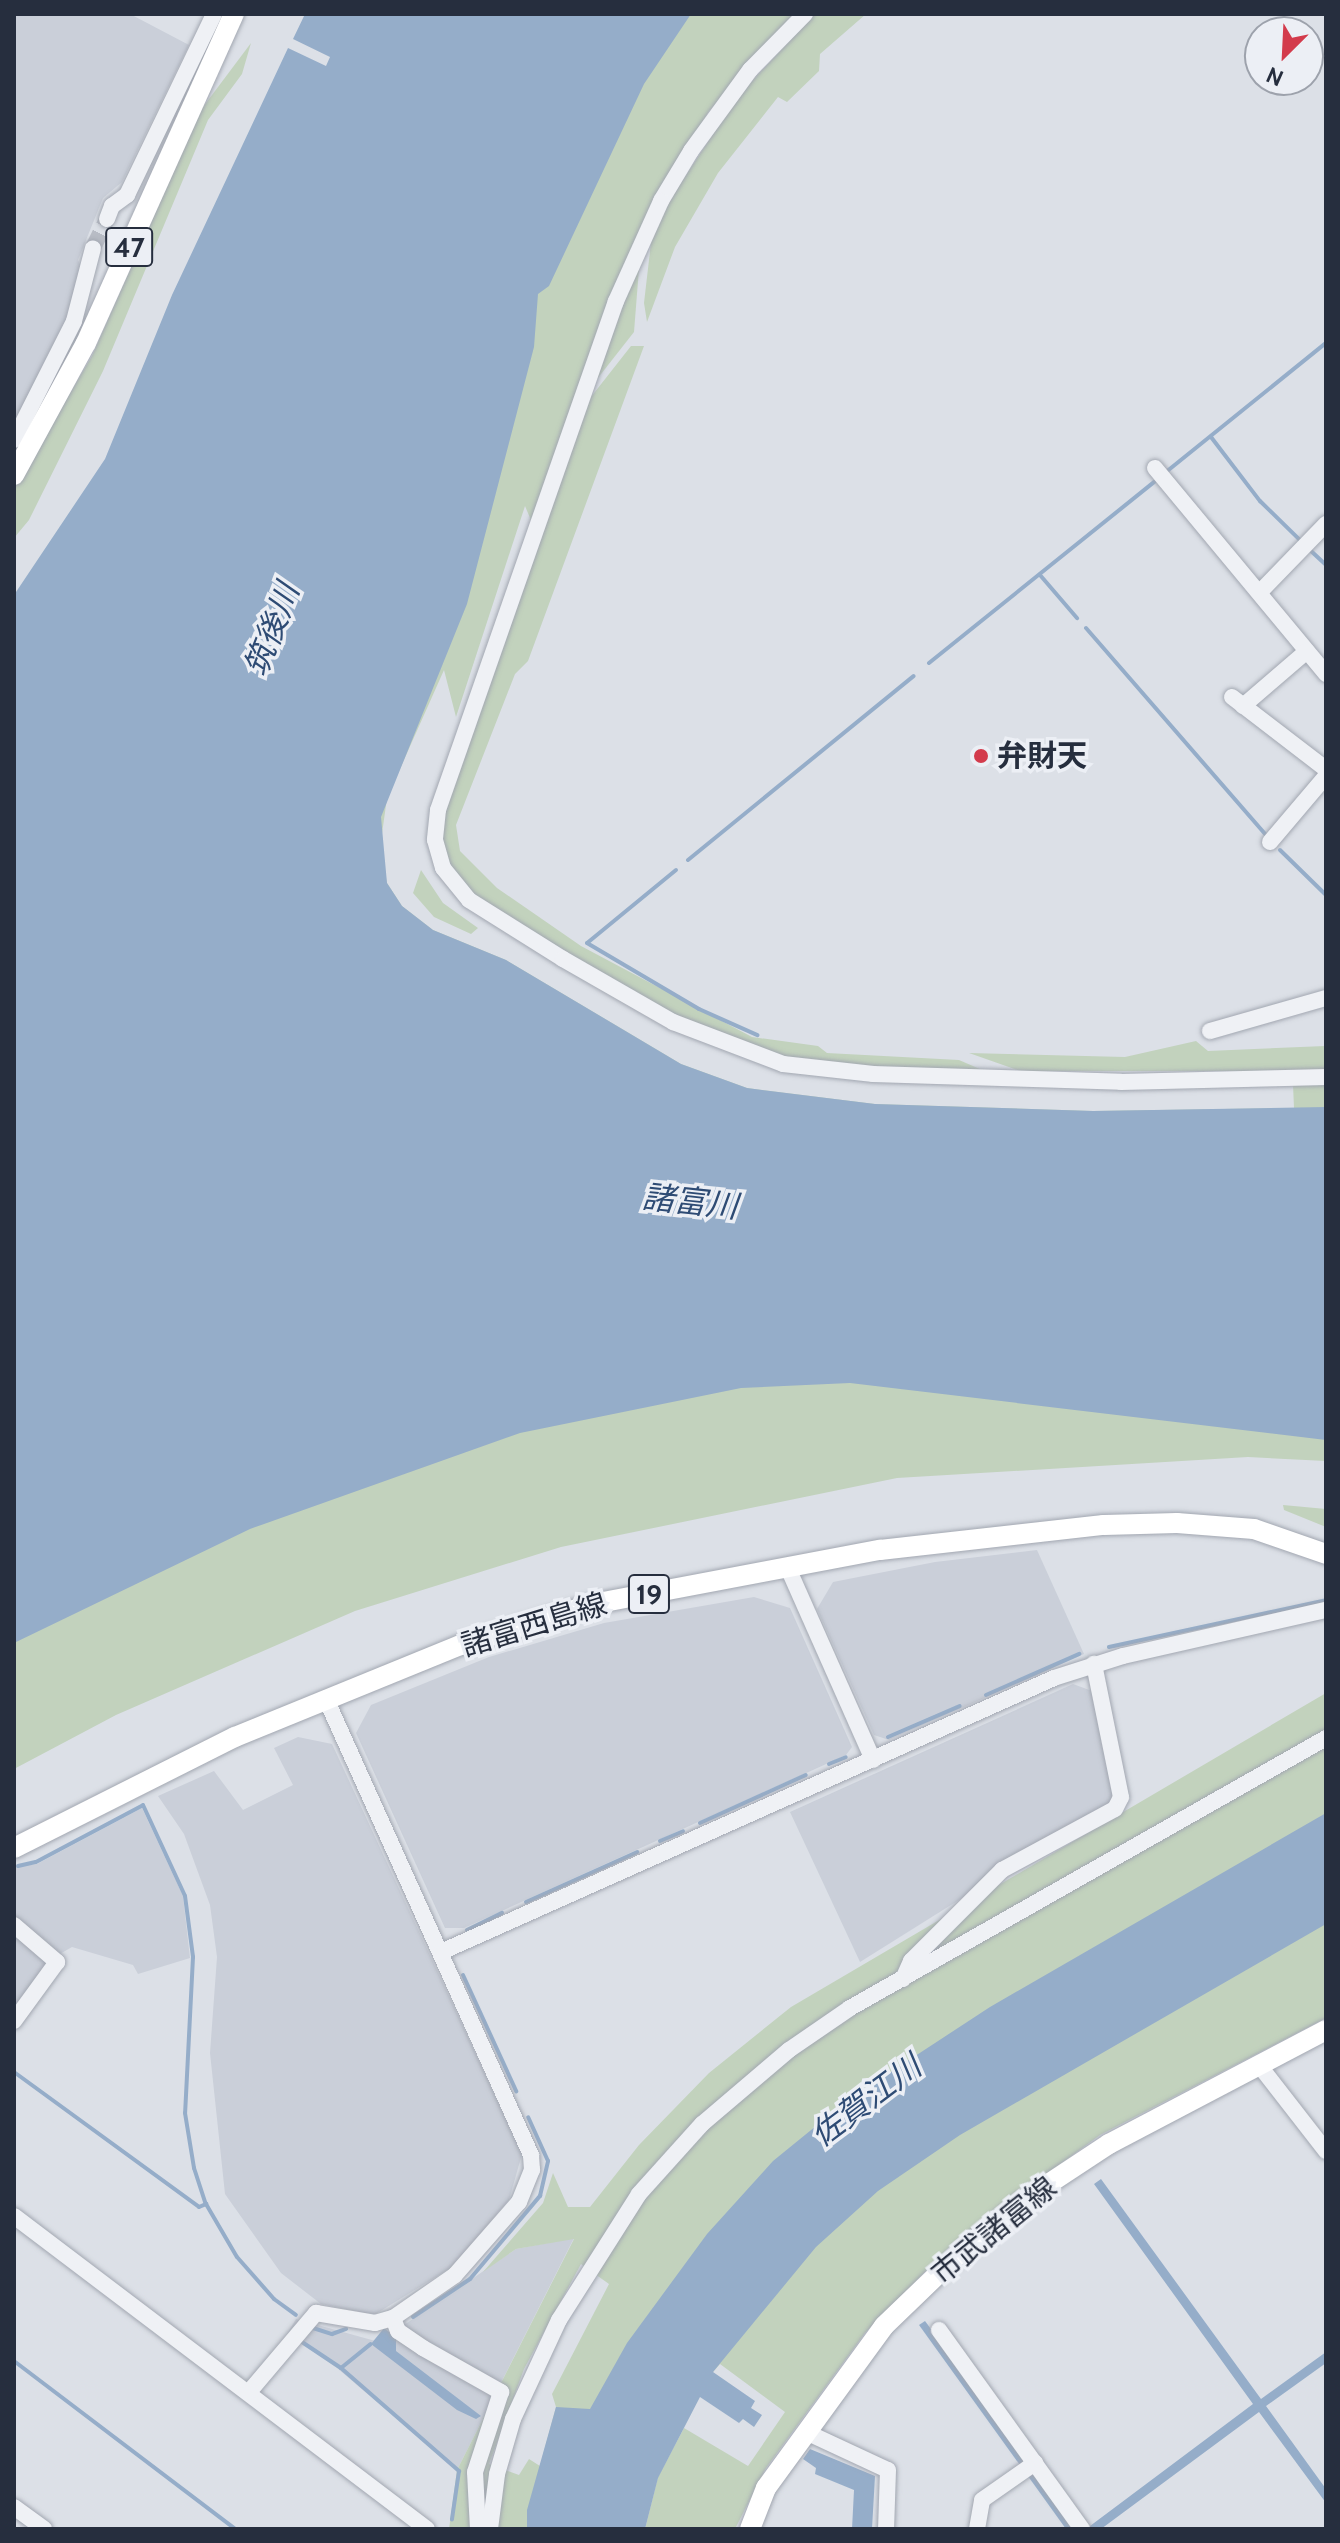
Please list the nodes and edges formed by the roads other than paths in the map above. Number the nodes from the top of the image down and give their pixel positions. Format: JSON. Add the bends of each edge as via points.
{"nodes":[{"id":1,"x":214,"y":14,"type":"edge"},
{"id":2,"x":234,"y":14,"type":"edge"},
{"id":3,"x":805,"y":14,"type":"edge"},
{"id":4,"x":107,"y":219,"type":"tunnel mouth"},
{"id":5,"x":93,"y":248,"type":"tunnel mouth"},
{"id":6,"x":14,"y":440,"type":"edge"},
{"id":7,"x":1155,"y":468,"type":"dead end"},
{"id":8,"x":14,"y":475,"type":"edge"},
{"id":9,"x":1326,"y":524,"type":"edge"},
{"id":10,"x":1260,"y":592,"type":"junction"},
{"id":11,"x":1307,"y":651,"type":"junction"},
{"id":12,"x":1326,"y":674,"type":"edge"},
{"id":13,"x":1326,"y":769,"type":"edge"},
{"id":14,"x":1326,"y":776,"type":"edge"},
{"id":15,"x":1270,"y":842,"type":"dead end"},
{"id":16,"x":1326,"y":998,"type":"edge"},
{"id":17,"x":1210,"y":1031,"type":"dead end"},
{"id":18,"x":1326,"y":1077,"type":"edge"},
{"id":19,"x":1326,"y":1554,"type":"edge"},
{"id":20,"x":788,"y":1568,"type":"junction"},
{"id":21,"x":1326,"y":1610,"type":"edge"},
{"id":22,"x":1094,"y":1664,"type":"junction"},
{"id":23,"x":327,"y":1701,"type":"junction"},
{"id":24,"x":1326,"y":1738,"type":"edge"},
{"id":25,"x":873,"y":1760,"type":"junction"},
{"id":26,"x":14,"y":1848,"type":"edge"},
{"id":27,"x":14,"y":1925,"type":"edge"},
{"id":28,"x":441,"y":1952,"type":"junction"},
{"id":29,"x":903,"y":1979,"type":"junction"},
{"id":30,"x":14,"y":2021,"type":"edge"},
{"id":31,"x":1326,"y":2030,"type":"edge"},
{"id":32,"x":1259,"y":2065,"type":"junction"},
{"id":33,"x":1326,"y":2151,"type":"edge"},
{"id":34,"x":14,"y":2216,"type":"edge"},
{"id":35,"x":393,"y":2318,"type":"junction"},
{"id":36,"x":939,"y":2330,"type":"dead end"},
{"id":37,"x":249,"y":2392,"type":"junction"},
{"id":38,"x":806,"y":2432,"type":"junction"},
{"id":39,"x":1030,"y":2466,"type":"junction"},
{"id":40,"x":14,"y":2507,"type":"edge"},
{"id":41,"x":1081,"y":2527,"type":"edge"},
{"id":42,"x":44,"y":2529,"type":"edge"},
{"id":43,"x":427,"y":2529,"type":"edge"},
{"id":44,"x":478,"y":2529,"type":"edge"},
{"id":45,"x":490,"y":2529,"type":"edge"},
{"id":46,"x":750,"y":2529,"type":"edge"},
{"id":47,"x":886,"y":2529,"type":"edge"},
{"id":48,"x":977,"y":2529,"type":"edge"}],
"edges":[{"from":1,"to":4,"type":"street","via":[[127,195]]},
{"from":2,"to":8,"type":"main road","number":"47","via":[[86,343]]},
{"from":3,"to":18,"type":"street","via":[[750,70],[691,151],[645,233],[616,301],[438,810],[435,840],[443,868],[469,900],[576,967],[673,1022],[783,1064],[873,1074],[1121,1082]]},
{"from":5,"to":6,"type":"street","via":[[74,321]]},
{"from":7,"to":10,"type":"street"},
{"from":9,"to":10,"type":"street"},
{"from":10,"to":11,"type":"street"},
{"from":11,"to":12,"type":"street"},
{"from":11,"to":13,"type":"street","via":[[1237,702]]},
{"from":14,"to":15,"type":"street"},
{"from":16,"to":17,"type":"street"},
{"from":19,"to":20,"type":"main road","name":"諸富西島線","number":"19","via":[[1254,1529],[1177,1523],[880,1550]]},
{"from":20,"to":23,"type":"main road","name":"諸富西島線","number":"19","via":[[593,1604],[461,1645]]},
{"from":20,"to":25,"type":"street"},
{"from":21,"to":22,"type":"street"},
{"from":22,"to":25,"type":"street"},
{"from":22,"to":29,"type":"street","via":[[1121,1797],[1115,1809],[1002,1870],[911,1961]]},
{"from":23,"to":26,"type":"main road","name":"諸富西島線","number":"19","via":[[142,1780]]},
{"from":23,"to":28,"type":"street"},
{"from":24,"to":29,"type":"street"},
{"from":25,"to":28,"type":"street"},
{"from":27,"to":30,"type":"street","via":[[57,1962]]},
{"from":28,"to":35,"type":"street","via":[[531,2155],[532,2170],[519,2202],[455,2275]]},
{"from":29,"to":45,"type":"street","via":[[850,2008],[767,2069],[702,2124],[639,2194],[586,2272],[531,2376],[497,2474]]},
{"from":31,"to":32,"type":"main road","name":"市武諸富線"},
{"from":32,"to":33,"type":"street"},
{"from":32,"to":38,"type":"main road","name":"市武諸富線","via":[[1109,2144],[1021,2202],[884,2326]]},
{"from":34,"to":37,"type":"street"},
{"from":35,"to":37,"type":"street","via":[[375,2323],[316,2313]]},
{"from":35,"to":44,"type":"street","via":[[398,2331],[501,2392],[475,2472]]},
{"from":36,"to":39,"type":"street"},
{"from":37,"to":43,"type":"street"},
{"from":38,"to":46,"type":"main road","name":"市武諸富線","via":[[766,2488]]},
{"from":38,"to":47,"type":"street","via":[[888,2470]]},
{"from":39,"to":41,"type":"street"},
{"from":39,"to":48,"type":"street","via":[[982,2500]]},
{"from":40,"to":42,"type":"street"}]}
